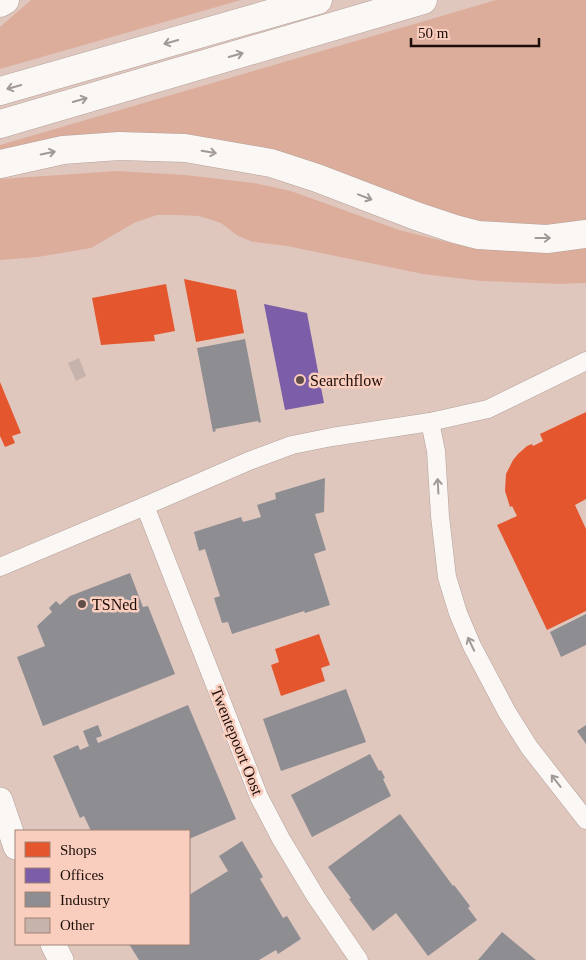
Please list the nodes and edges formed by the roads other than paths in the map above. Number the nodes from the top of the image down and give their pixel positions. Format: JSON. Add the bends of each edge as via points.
{"nodes":[{"id":1,"x":4,"y":0,"type":"edge"},
{"id":2,"x":318,"y":0,"type":"edge"},
{"id":3,"x":423,"y":0,"type":"edge"},
{"id":4,"x":0,"y":3,"type":"edge"},
{"id":5,"x":0,"y":91,"type":"edge"},
{"id":6,"x":0,"y":124,"type":"edge"},
{"id":7,"x":0,"y":164,"type":"edge"},
{"id":8,"x":586,"y":234,"type":"edge"},
{"id":9,"x":586,"y":362,"type":"edge"},
{"id":10,"x":430,"y":422,"type":"junction"},
{"id":11,"x":145,"y":506,"type":"junction"},
{"id":12,"x":0,"y":567,"type":"edge"},
{"id":13,"x":0,"y":800,"type":"edge"},
{"id":14,"x":586,"y":820,"type":"edge"},
{"id":15,"x":15,"y":844,"type":"edge"},
{"id":16,"x":47,"y":945,"type":"edge"},
{"id":17,"x":54,"y":945,"type":"edge"},
{"id":18,"x":51,"y":960,"type":"edge"},
{"id":19,"x":61,"y":960,"type":"edge"},
{"id":20,"x":359,"y":960,"type":"edge"}],
"edges":[{"from":1,"to":4,"type":"highway"},
{"from":2,"to":5,"type":"highway","one_way":true},
{"from":6,"to":3,"type":"highway","one_way":true},
{"from":7,"to":8,"type":"highway","one_way":true,"via":[[63,150],[119,146],[185,148],[271,163],[478,235],[547,239]]},
{"from":9,"to":10,"type":"street","via":[[488,410]]},
{"from":10,"to":11,"type":"street","via":[[292,445]]},
{"from":14,"to":10,"type":"street","one_way":true,"via":[[516,726],[472,646],[458,613],[447,577],[436,451]]},
{"from":11,"to":12,"type":"street"},
{"from":11,"to":20,"type":"street","name":"Twentepoort Oost","via":[[259,797],[316,898]]},
{"from":13,"to":15,"type":"main road"},
{"from":16,"to":18,"type":"main road"},
{"from":17,"to":19,"type":"main road"}]}
